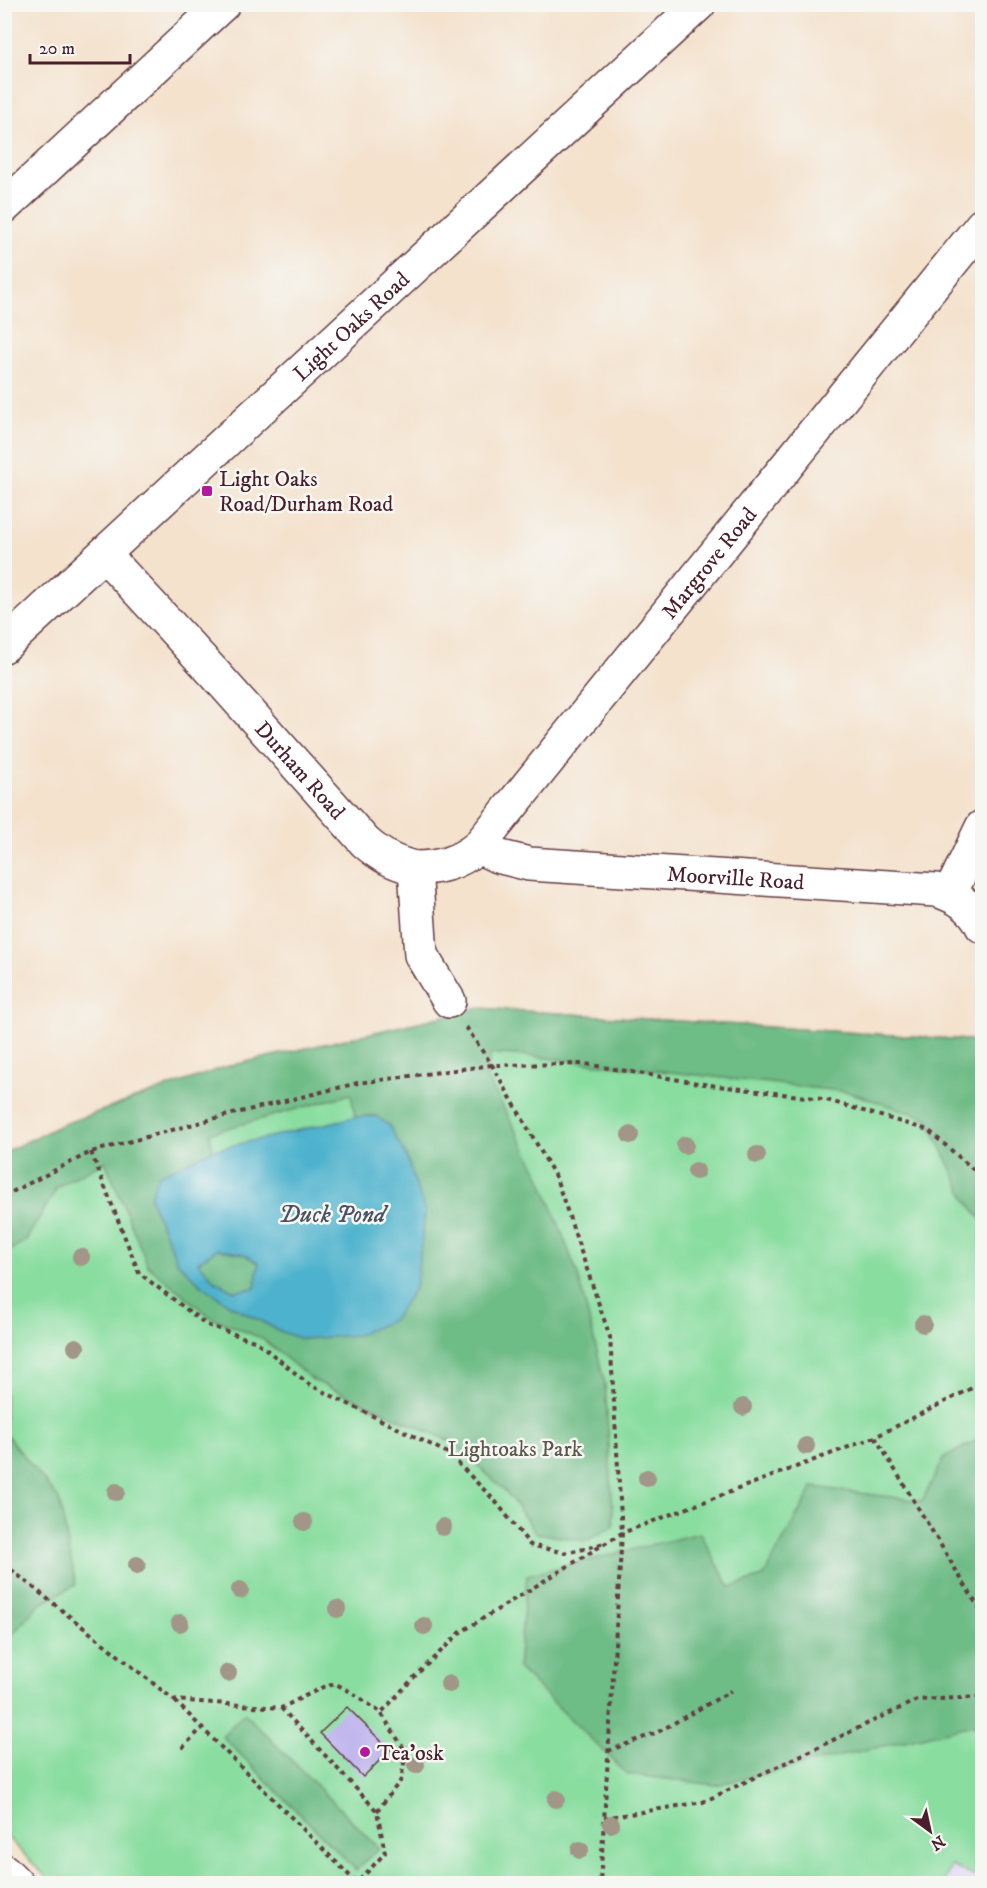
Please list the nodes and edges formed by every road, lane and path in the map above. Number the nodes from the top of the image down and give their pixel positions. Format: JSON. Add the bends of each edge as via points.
{"nodes":[{"id":1,"x":223,"y":4,"type":"edge"},
{"id":2,"x":699,"y":4,"type":"edge"},
{"id":3,"x":4,"y":207,"type":"edge"},
{"id":4,"x":982,"y":225,"type":"edge"},
{"id":5,"x":104,"y":554,"type":"junction"},
{"id":6,"x":4,"y":646,"type":"edge"},
{"id":7,"x":982,"y":827,"type":"edge"},
{"id":8,"x":478,"y":847,"type":"junction"},
{"id":9,"x":414,"y":868,"type":"junction"},
{"id":10,"x":950,"y":894,"type":"junction"},
{"id":11,"x":982,"y":926,"type":"edge"},
{"id":12,"x":449,"y":1001,"type":"joint"},
{"id":13,"x":492,"y":1065,"type":"junction"},
{"id":14,"x":91,"y":1152,"type":"junction"},
{"id":15,"x":982,"y":1177,"type":"edge"},
{"id":16,"x":4,"y":1196,"type":"edge"},
{"id":17,"x":982,"y":1383,"type":"edge"},
{"id":18,"x":875,"y":1437,"type":"junction"},
{"id":19,"x":622,"y":1533,"type":"junction"},
{"id":20,"x":610,"y":1540,"type":"junction"},
{"id":21,"x":4,"y":1564,"type":"edge"},
{"id":22,"x":982,"y":1613,"type":"edge"},
{"id":23,"x":731,"y":1691,"type":"dead end"},
{"id":24,"x":982,"y":1697,"type":"edge"},
{"id":25,"x":174,"y":1700,"type":"junction"},
{"id":26,"x":280,"y":1708,"type":"junction"},
{"id":27,"x":381,"y":1713,"type":"junction"},
{"id":28,"x":202,"y":1728,"type":"junction"},
{"id":29,"x":182,"y":1748,"type":"dead end"},
{"id":30,"x":608,"y":1751,"type":"junction"},
{"id":31,"x":377,"y":1811,"type":"junction"},
{"id":32,"x":604,"y":1818,"type":"junction"},
{"id":33,"x":4,"y":1871,"type":"edge"},
{"id":34,"x":357,"y":1883,"type":"edge"},
{"id":35,"x":17,"y":1884,"type":"edge"},
{"id":36,"x":600,"y":1884,"type":"edge"}],
"edges":[{"from":1,"to":3,"type":"street"},
{"from":2,"to":5,"type":"street","name":"Light Oaks Road"},
{"from":4,"to":8,"type":"street","name":"Margrove Road"},
{"from":5,"to":6,"type":"street","name":"Light Oaks Road"},
{"from":5,"to":9,"type":"street","name":"Durham Road","via":[[365,842],[379,855]]},
{"from":7,"to":10,"type":"street"},
{"from":8,"to":9,"type":"street","name":"Margrove Road","via":[[450,865]]},
{"from":8,"to":10,"type":"street","name":"Moorville Road","via":[[529,864]]},
{"from":9,"to":12,"type":"street","via":[[421,955]]},
{"from":10,"to":11,"type":"street","name":"Moorville Road","via":[[972,910]]},
{"from":12,"to":13,"type":"path"},
{"from":13,"to":14,"type":"path","via":[[358,1083]]},
{"from":13,"to":15,"type":"path","via":[[585,1064],[823,1099],[928,1130]]},
{"from":13,"to":19,"type":"path","via":[[556,1178],[610,1337]]},
{"from":14,"to":16,"type":"path"},
{"from":14,"to":20,"type":"path","via":[[140,1273],[207,1325],[257,1342],[310,1385],[448,1453],[496,1502],[530,1545],[565,1553]]},
{"from":17,"to":18,"type":"path"},
{"from":18,"to":19,"type":"path"},
{"from":18,"to":22,"type":"path"},
{"from":19,"to":20,"type":"path"},
{"from":19,"to":30,"type":"path"},
{"from":20,"to":27,"type":"path","via":[[462,1632]]},
{"from":21,"to":25,"type":"path"},
{"from":23,"to":30,"type":"path","via":[[658,1732]]},
{"from":24,"to":32,"type":"path","via":[[917,1700],[702,1803]]},
{"from":25,"to":26,"type":"path"},
{"from":25,"to":28,"type":"path"},
{"from":26,"to":27,"type":"path","via":[[336,1684]]},
{"from":26,"to":31,"type":"path"},
{"from":27,"to":31,"type":"path","via":[[406,1752],[401,1780]]},
{"from":28,"to":29,"type":"path"},
{"from":28,"to":34,"type":"path"},
{"from":30,"to":32,"type":"path"},
{"from":31,"to":34,"type":"path","via":[[385,1853]]},
{"from":32,"to":36,"type":"path"},
{"from":33,"to":35,"type":"street"}]}
